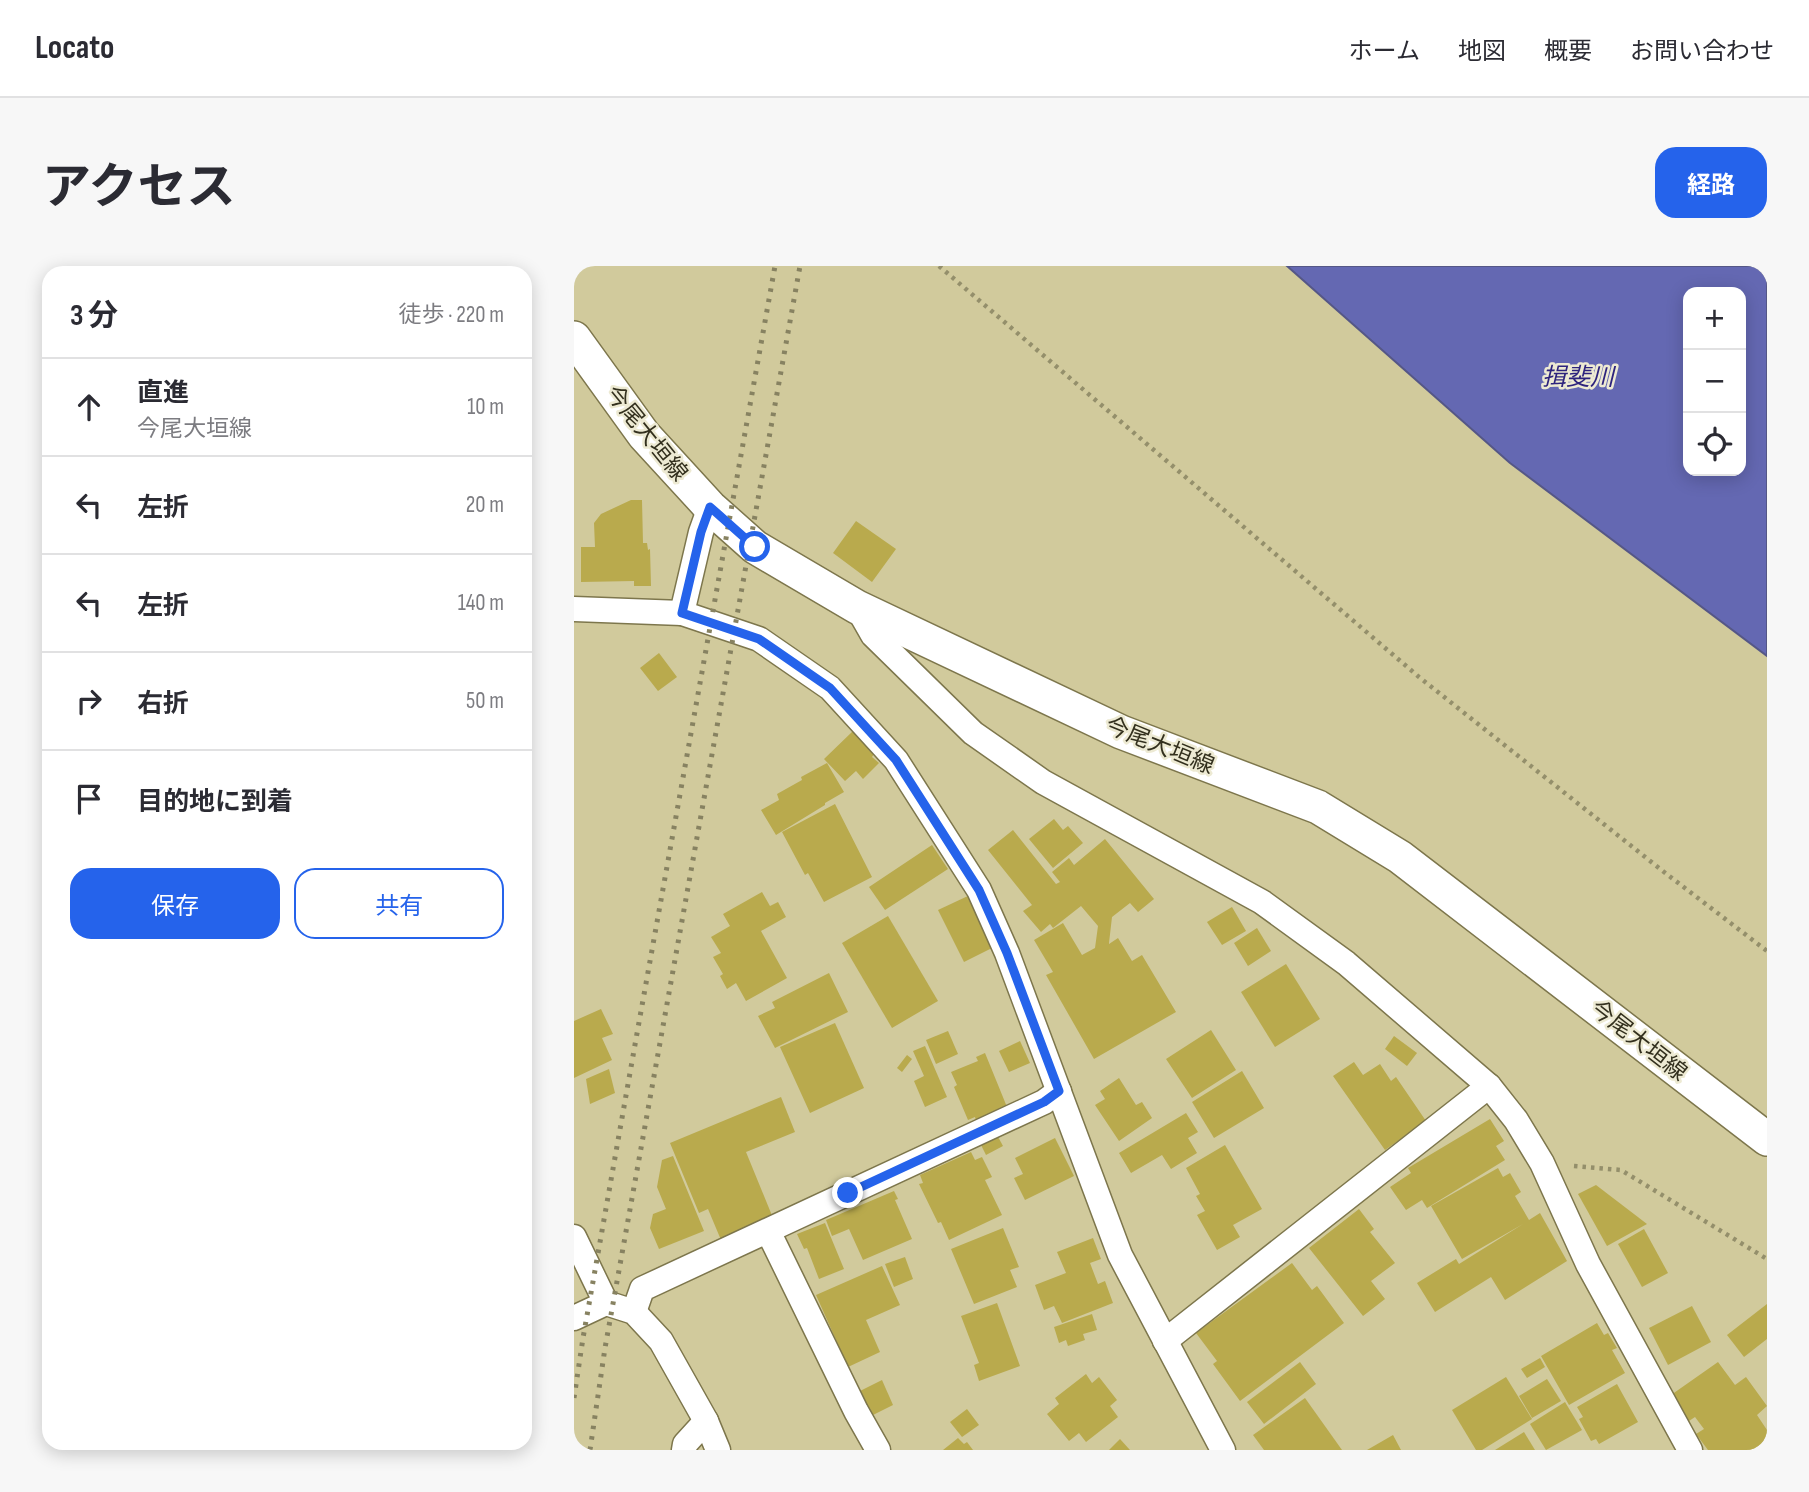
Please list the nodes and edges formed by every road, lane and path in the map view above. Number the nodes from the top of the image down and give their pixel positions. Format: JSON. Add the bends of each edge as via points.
{"nodes":[{"id":1,"x":939,"y":266,"type":"edge"},
{"id":2,"x":574,"y":338,"type":"edge"},
{"id":3,"x":710,"y":507,"type":"junction"},
{"id":4,"x":857,"y":607,"type":"junction"},
{"id":5,"x":574,"y":609,"type":"edge"},
{"id":6,"x":682,"y":613,"type":"junction"},
{"id":7,"x":1767,"y":951,"type":"edge"},
{"id":8,"x":1489,"y":1086,"type":"junction"},
{"id":9,"x":1059,"y":1091,"type":"junction"},
{"id":10,"x":1767,"y":1139,"type":"edge"},
{"id":11,"x":1542,"y":1163,"type":"junction"},
{"id":12,"x":768,"y":1231,"type":"junction"},
{"id":13,"x":574,"y":1237,"type":"edge"},
{"id":14,"x":1767,"y":1259,"type":"edge"},
{"id":15,"x":606,"y":1303,"type":"junction"},
{"id":16,"x":634,"y":1312,"type":"junction"},
{"id":17,"x":574,"y":1318,"type":"edge"},
{"id":18,"x":1165,"y":1341,"type":"junction"},
{"id":19,"x":706,"y":1421,"type":"junction"},
{"id":20,"x":684,"y":1450,"type":"edge"},
{"id":21,"x":718,"y":1450,"type":"edge"},
{"id":22,"x":878,"y":1450,"type":"edge"},
{"id":23,"x":1223,"y":1450,"type":"edge"},
{"id":24,"x":1690,"y":1450,"type":"edge"}],
"edges":[{"from":1,"to":7,"type":"path","via":[[1419,677]]},
{"from":2,"to":3,"type":"main road","name":"今尾大垣線","via":[[644,435]]},
{"from":3,"to":4,"type":"main road","name":"今尾大垣線","via":[[755,547]]},
{"from":3,"to":6,"type":"street"},
{"from":4,"to":8,"type":"street","via":[[873,635],[973,733],[1042,782],[1262,902],[1346,963]]},
{"from":4,"to":10,"type":"main road","name":"今尾大垣線","via":[[1121,732],[1318,807],[1400,857]]},
{"from":5,"to":6,"type":"street"},
{"from":6,"to":9,"type":"street","via":[[759,639],[800,667],[830,688],[896,760],[979,890]]},
{"from":8,"to":11,"type":"street"},
{"from":8,"to":18,"type":"street"},
{"from":9,"to":12,"type":"street"},
{"from":9,"to":18,"type":"street","via":[[1120,1255]]},
{"from":11,"to":14,"type":"path","via":[[1621,1170]]},
{"from":11,"to":24,"type":"street","via":[[1588,1264]]},
{"from":12,"to":16,"type":"street","via":[[642,1289]]},
{"from":12,"to":22,"type":"street"},
{"from":13,"to":15,"type":"street"},
{"from":15,"to":16,"type":"street"},
{"from":15,"to":17,"type":"street"},
{"from":16,"to":19,"type":"street","via":[[661,1341]]},
{"from":18,"to":23,"type":"street"},
{"from":19,"to":20,"type":"street"},
{"from":19,"to":21,"type":"street"}]}
